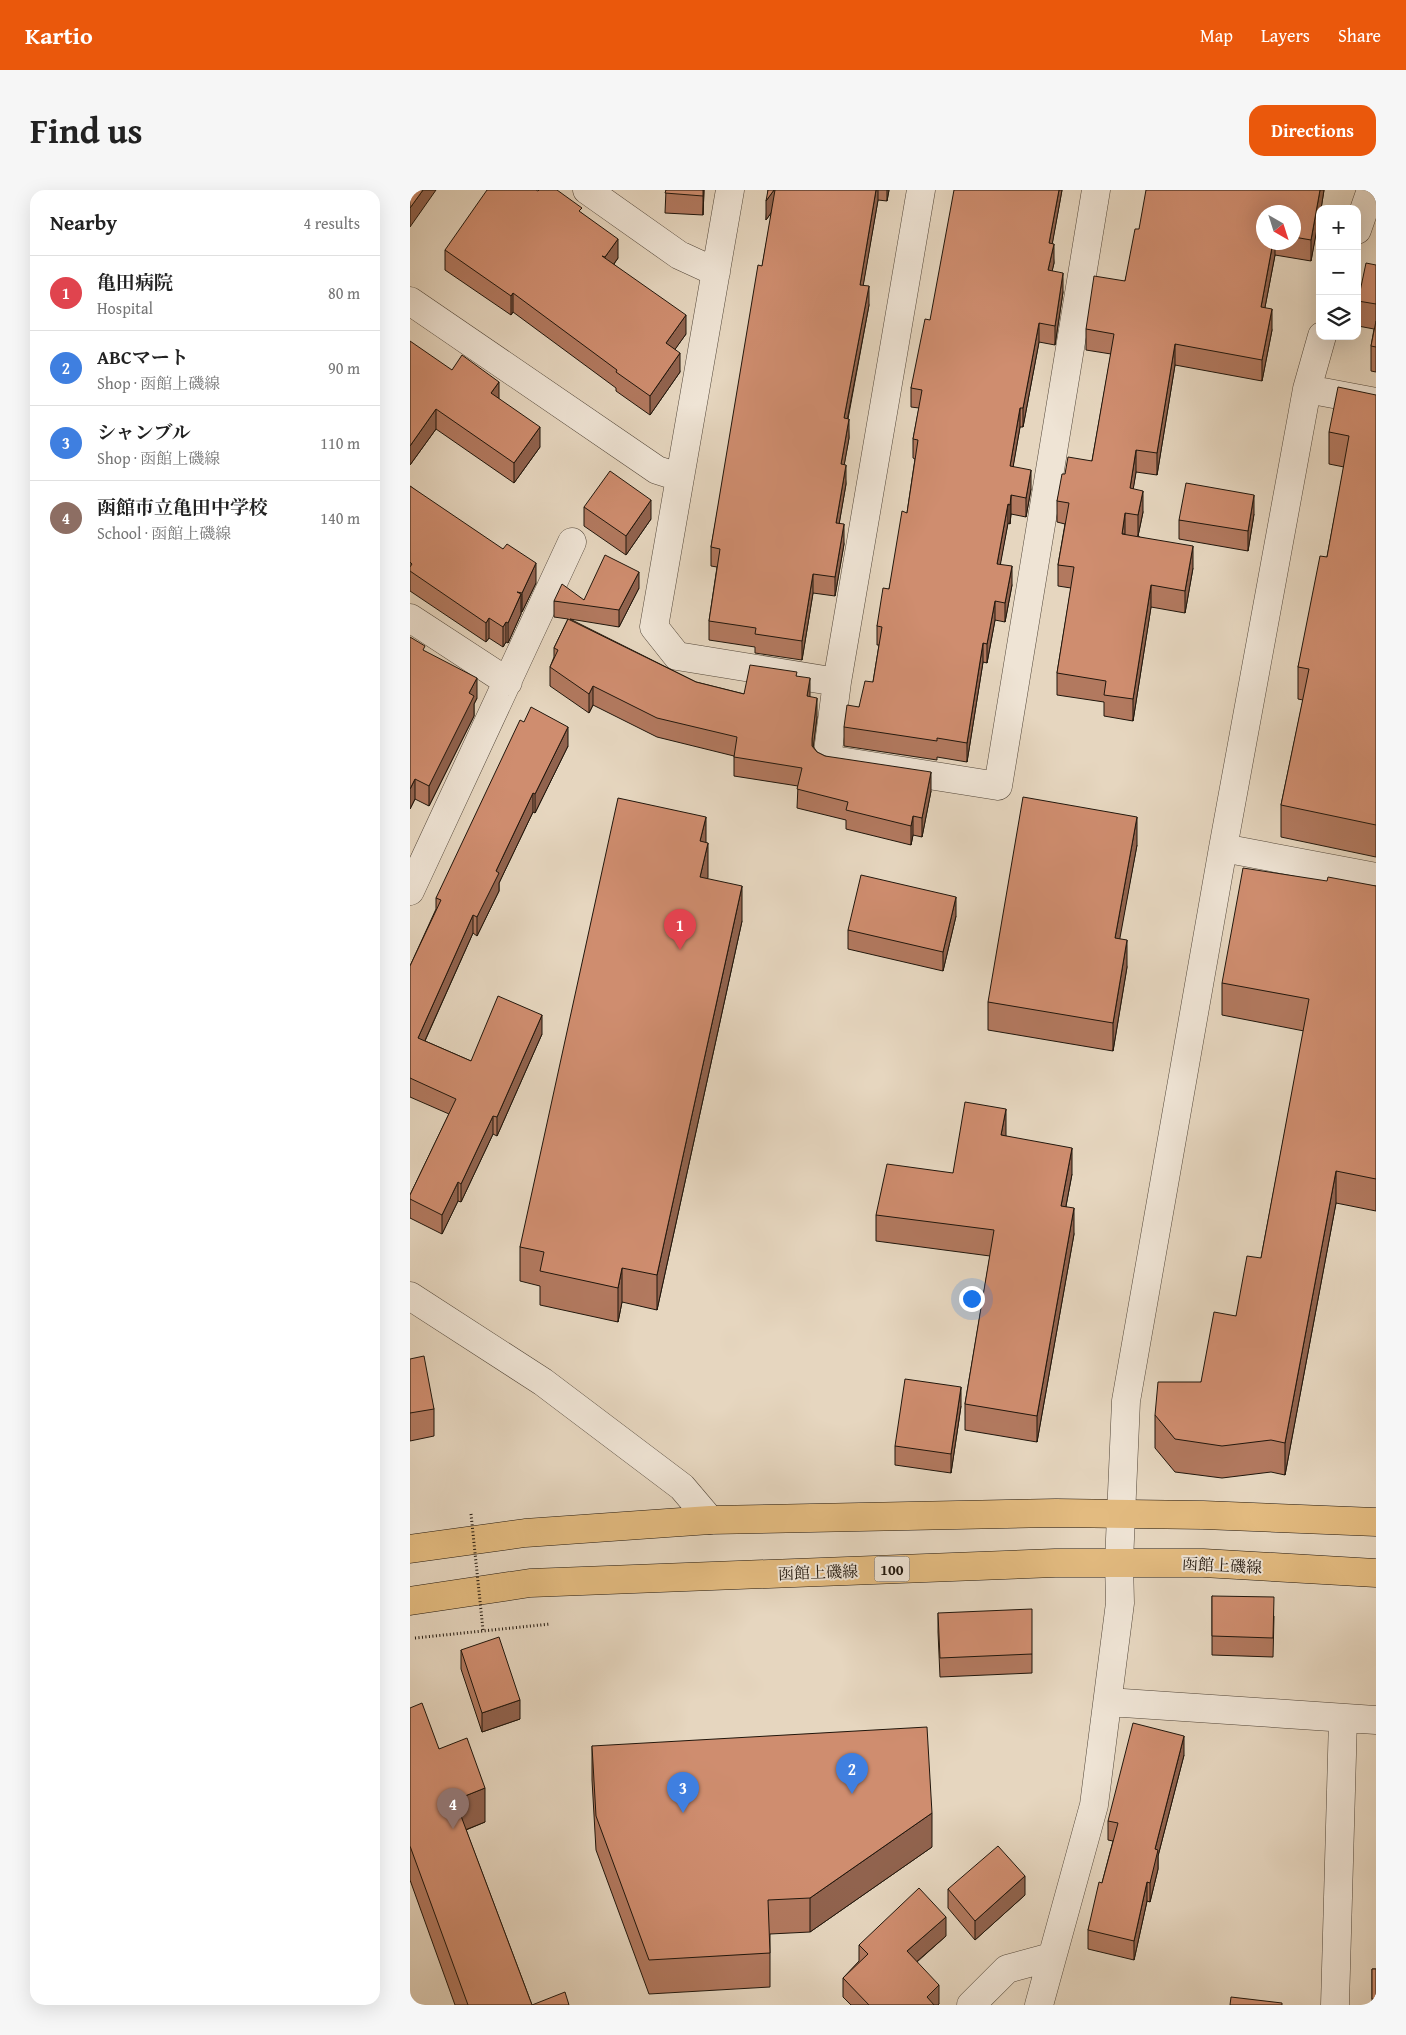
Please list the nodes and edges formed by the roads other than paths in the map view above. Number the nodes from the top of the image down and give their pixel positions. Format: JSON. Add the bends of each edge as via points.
{"nodes":[{"id":1,"x":587,"y":190,"type":"edge"},
{"id":2,"x":730,"y":190,"type":"edge"},
{"id":3,"x":921,"y":190,"type":"edge"},
{"id":4,"x":1096,"y":190,"type":"edge"},
{"id":5,"x":1371,"y":190,"type":"edge"},
{"id":6,"x":1361,"y":219,"type":"edge"},
{"id":7,"x":716,"y":272,"type":"junction"},
{"id":8,"x":410,"y":300,"type":"edge"},
{"id":9,"x":1321,"y":340,"type":"edge"},
{"id":10,"x":1307,"y":390,"type":"junction"},
{"id":11,"x":1376,"y":402,"type":"edge"},
{"id":12,"x":679,"y":477,"type":"junction"},
{"id":13,"x":572,"y":542,"type":"dead end"},
{"id":14,"x":410,"y":618,"type":"edge"},
{"id":15,"x":508,"y":682,"type":"junction"},
{"id":16,"x":838,"y":682,"type":"junction"},
{"id":17,"x":1223,"y":848,"type":"junction"},
{"id":18,"x":1376,"y":877,"type":"edge"},
{"id":19,"x":410,"y":891,"type":"edge"},
{"id":20,"x":410,"y":1296,"type":"edge"},
{"id":21,"x":1121,"y":1514,"type":"junction"},
{"id":22,"x":710,"y":1520,"type":"junction"},
{"id":23,"x":1376,"y":1522,"type":"edge"},
{"id":24,"x":410,"y":1549,"type":"edge"},
{"id":25,"x":1119,"y":1562,"type":"junction"},
{"id":26,"x":1376,"y":1573,"type":"edge"},
{"id":27,"x":410,"y":1600,"type":"edge"},
{"id":28,"x":1108,"y":1702,"type":"junction"},
{"id":29,"x":1343,"y":1719,"type":"junction"},
{"id":30,"x":1376,"y":1720,"type":"edge"},
{"id":31,"x":1051,"y":1957,"type":"junction"},
{"id":32,"x":971,"y":2005,"type":"edge"},
{"id":33,"x":1039,"y":2005,"type":"edge"},
{"id":34,"x":1335,"y":2005,"type":"edge"}],
"edges":[{"from":1,"to":7,"type":"street","via":[[680,255]]},
{"from":2,"to":7,"type":"street"},
{"from":3,"to":16,"type":"street"},
{"from":4,"to":16,"type":"street","via":[[998,786],[827,759]]},
{"from":5,"to":6,"type":"street"},
{"from":7,"to":12,"type":"street"},
{"from":8,"to":12,"type":"street","via":[[657,470]]},
{"from":9,"to":10,"type":"street"},
{"from":10,"to":11,"type":"street"},
{"from":10,"to":17,"type":"street"},
{"from":12,"to":16,"type":"street","via":[[654,627],[677,656]]},
{"from":13,"to":15,"type":"street"},
{"from":14,"to":15,"type":"street"},
{"from":15,"to":19,"type":"street"},
{"from":17,"to":18,"type":"street"},
{"from":17,"to":21,"type":"street","via":[[1126,1402]]},
{"from":20,"to":22,"type":"street","via":[[558,1394],[682,1486]]},
{"from":21,"to":22,"type":"main road"},
{"from":21,"to":23,"type":"main road"},
{"from":21,"to":25,"type":"street"},
{"from":22,"to":24,"type":"main road","via":[[525,1534]]},
{"from":25,"to":26,"type":"main road","name":"函館上磯線","number":"100","via":[[1203,1563]]},
{"from":25,"to":27,"type":"main road","name":"函館上磯線","number":"100","via":[[530,1583]]},
{"from":25,"to":28,"type":"street","via":[[1120,1603]]},
{"from":28,"to":29,"type":"street"},
{"from":28,"to":31,"type":"street","via":[[1094,1805]]},
{"from":29,"to":30,"type":"street"},
{"from":29,"to":34,"type":"street"},
{"from":31,"to":32,"type":"street","via":[[1007,1969]]},
{"from":31,"to":33,"type":"street"}]}
